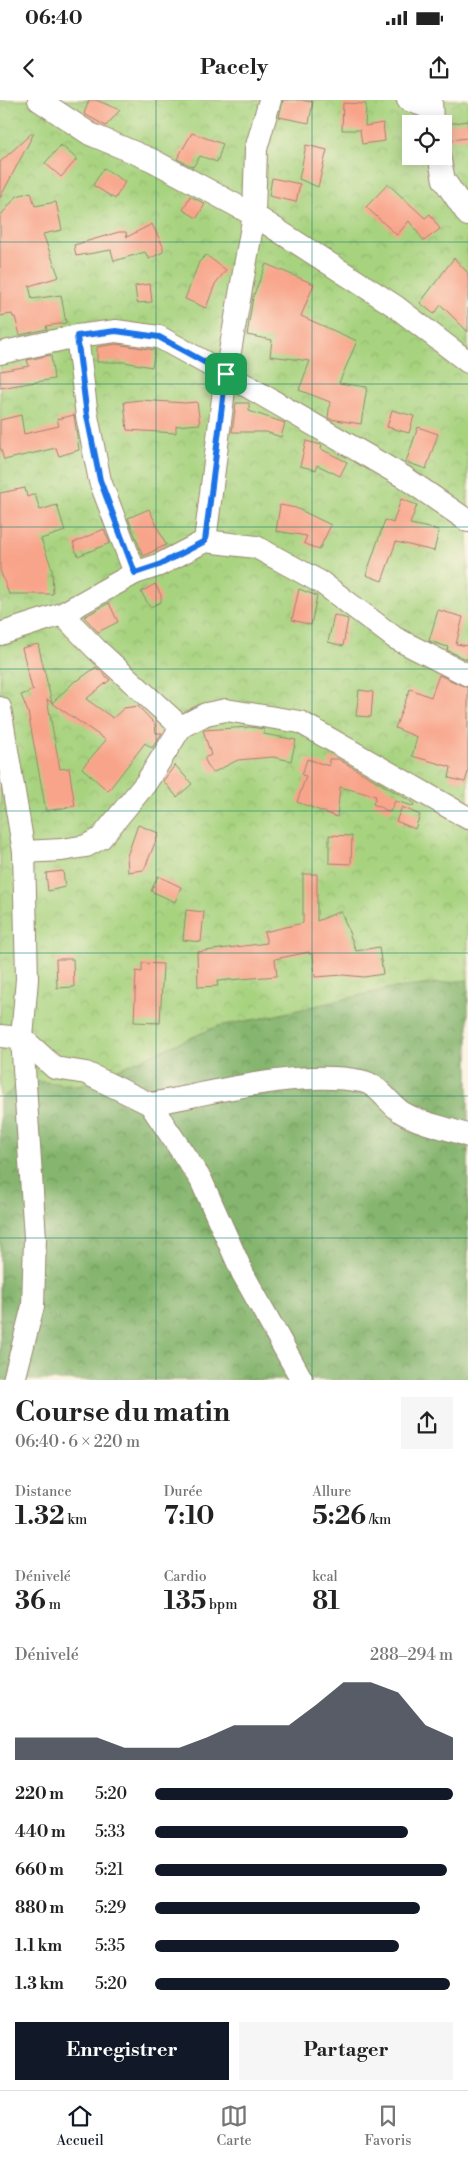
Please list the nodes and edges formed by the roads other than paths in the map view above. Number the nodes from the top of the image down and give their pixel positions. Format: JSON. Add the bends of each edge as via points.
{"nodes":[{"id":1,"x":39,"y":100,"type":"edge"},
{"id":2,"x":270,"y":100,"type":"edge"},
{"id":3,"x":408,"y":100,"type":"edge"},
{"id":4,"x":431,"y":111,"type":"edge"},
{"id":5,"x":441,"y":165,"type":"edge"},
{"id":6,"x":254,"y":214,"type":"junction"},
{"id":7,"x":468,"y":215,"type":"edge"},
{"id":8,"x":77,"y":336,"type":"junction"},
{"id":9,"x":0,"y":353,"type":"edge"},
{"id":10,"x":468,"y":362,"type":"edge"},
{"id":11,"x":226,"y":374,"type":"junction"},
{"id":12,"x":468,"y":521,"type":"edge"},
{"id":13,"x":205,"y":541,"type":"junction"},
{"id":14,"x":135,"y":573,"type":"junction"},
{"id":15,"x":62,"y":614,"type":"junction"},
{"id":16,"x":0,"y":634,"type":"edge"},
{"id":17,"x":468,"y":675,"type":"edge"},
{"id":18,"x":0,"y":708,"type":"edge"},
{"id":19,"x":181,"y":727,"type":"junction"},
{"id":20,"x":468,"y":818,"type":"edge"},
{"id":21,"x":24,"y":852,"type":"junction"},
{"id":22,"x":11,"y":1037,"type":"edge"},
{"id":23,"x":150,"y":1104,"type":"junction"},
{"id":24,"x":468,"y":1136,"type":"edge"},
{"id":25,"x":14,"y":1380,"type":"edge"},
{"id":26,"x":302,"y":1380,"type":"edge"}],
"edges":[{"from":1,"to":6,"type":"street","via":[[90,134],[152,160]]},
{"from":2,"to":6,"type":"street","via":[[256,149]]},
{"from":3,"to":4,"type":"street"},
{"from":5,"to":7,"type":"street","via":[[444,180]]},
{"from":6,"to":10,"type":"street","via":[[395,306]]},
{"from":6,"to":11,"type":"street"},
{"from":8,"to":9,"type":"street"},
{"from":8,"to":11,"type":"street","via":[[116,331],[159,337]]},
{"from":8,"to":14,"type":"street","via":[[87,416],[100,480]]},
{"from":11,"to":12,"type":"street","via":[[404,477]]},
{"from":11,"to":13,"type":"street"},
{"from":13,"to":14,"type":"street","via":[[159,565]]},
{"from":13,"to":17,"type":"street","via":[[256,547],[322,583],[394,638]]},
{"from":14,"to":15,"type":"street"},
{"from":15,"to":16,"type":"street"},
{"from":15,"to":19,"type":"street"},
{"from":18,"to":21,"type":"street"},
{"from":19,"to":20,"type":"street","via":[[206,714],[226,710],[300,722]]},
{"from":19,"to":21,"type":"street","via":[[146,783],[101,838],[86,846]]},
{"from":21,"to":22,"type":"street","via":[[27,979]]},
{"from":22,"to":23,"type":"street","via":[[55,1068],[86,1073]]},
{"from":22,"to":25,"type":"street","via":[[35,1238],[33,1306]]},
{"from":23,"to":24,"type":"street","via":[[294,1078],[364,1081],[402,1113]]},
{"from":23,"to":26,"type":"street","via":[[200,1180],[243,1274]]}]}
